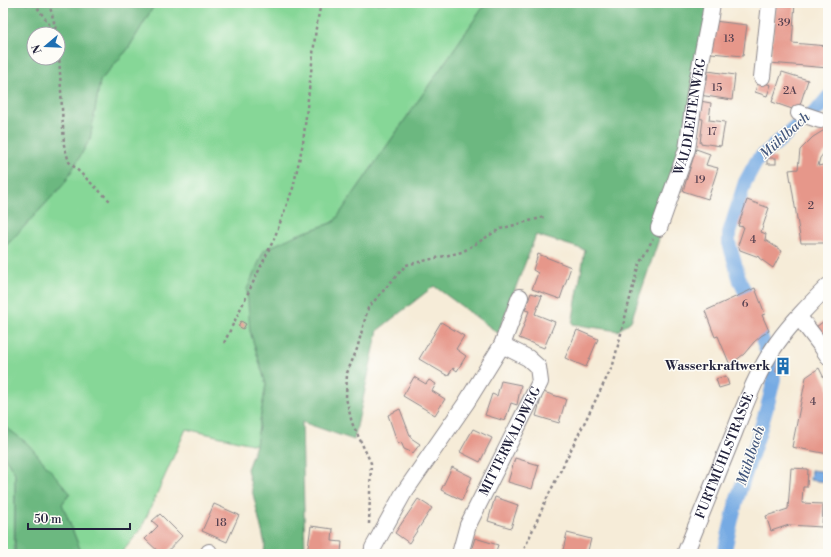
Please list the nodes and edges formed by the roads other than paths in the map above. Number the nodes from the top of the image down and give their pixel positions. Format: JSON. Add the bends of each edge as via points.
{"nodes":[{"id":1,"x":712,"y":3,"type":"edge"},
{"id":2,"x":770,"y":3,"type":"edge"},
{"id":3,"x":762,"y":77,"type":"dead end"},
{"id":4,"x":799,"y":113,"type":"dead end"},
{"id":5,"x":820,"y":120,"type":"dead end"},
{"id":6,"x":659,"y":228,"type":"road end"},
{"id":7,"x":828,"y":286,"type":"edge"},
{"id":8,"x":520,"y":297,"type":"dead end"},
{"id":9,"x":799,"y":317,"type":"junction"},
{"id":10,"x":502,"y":345,"type":"junction"},
{"id":11,"x":828,"y":356,"type":"edge"},
{"id":12,"x":373,"y":551,"type":"edge"},
{"id":13,"x":460,"y":554,"type":"edge"},
{"id":14,"x":685,"y":554,"type":"edge"}],
"edges":[{"from":1,"to":6,"type":"street","name":"WALDLEITENWEG","via":[[687,149]]},
{"from":2,"to":3,"type":"street"},
{"from":4,"to":5,"type":"street"},
{"from":7,"to":9,"type":"street","name":"FURTMÜHLSTRASSE"},
{"from":8,"to":10,"type":"street"},
{"from":9,"to":11,"type":"street"},
{"from":9,"to":14,"type":"street","name":"FURTMÜHLSTRASSE","via":[[789,326],[764,362]]},
{"from":10,"to":12,"type":"street","via":[[466,403],[403,494]]},
{"from":10,"to":13,"type":"street","name":"MITTERWALDWEG","via":[[528,358],[538,367],[540,382],[468,525]]}]}
